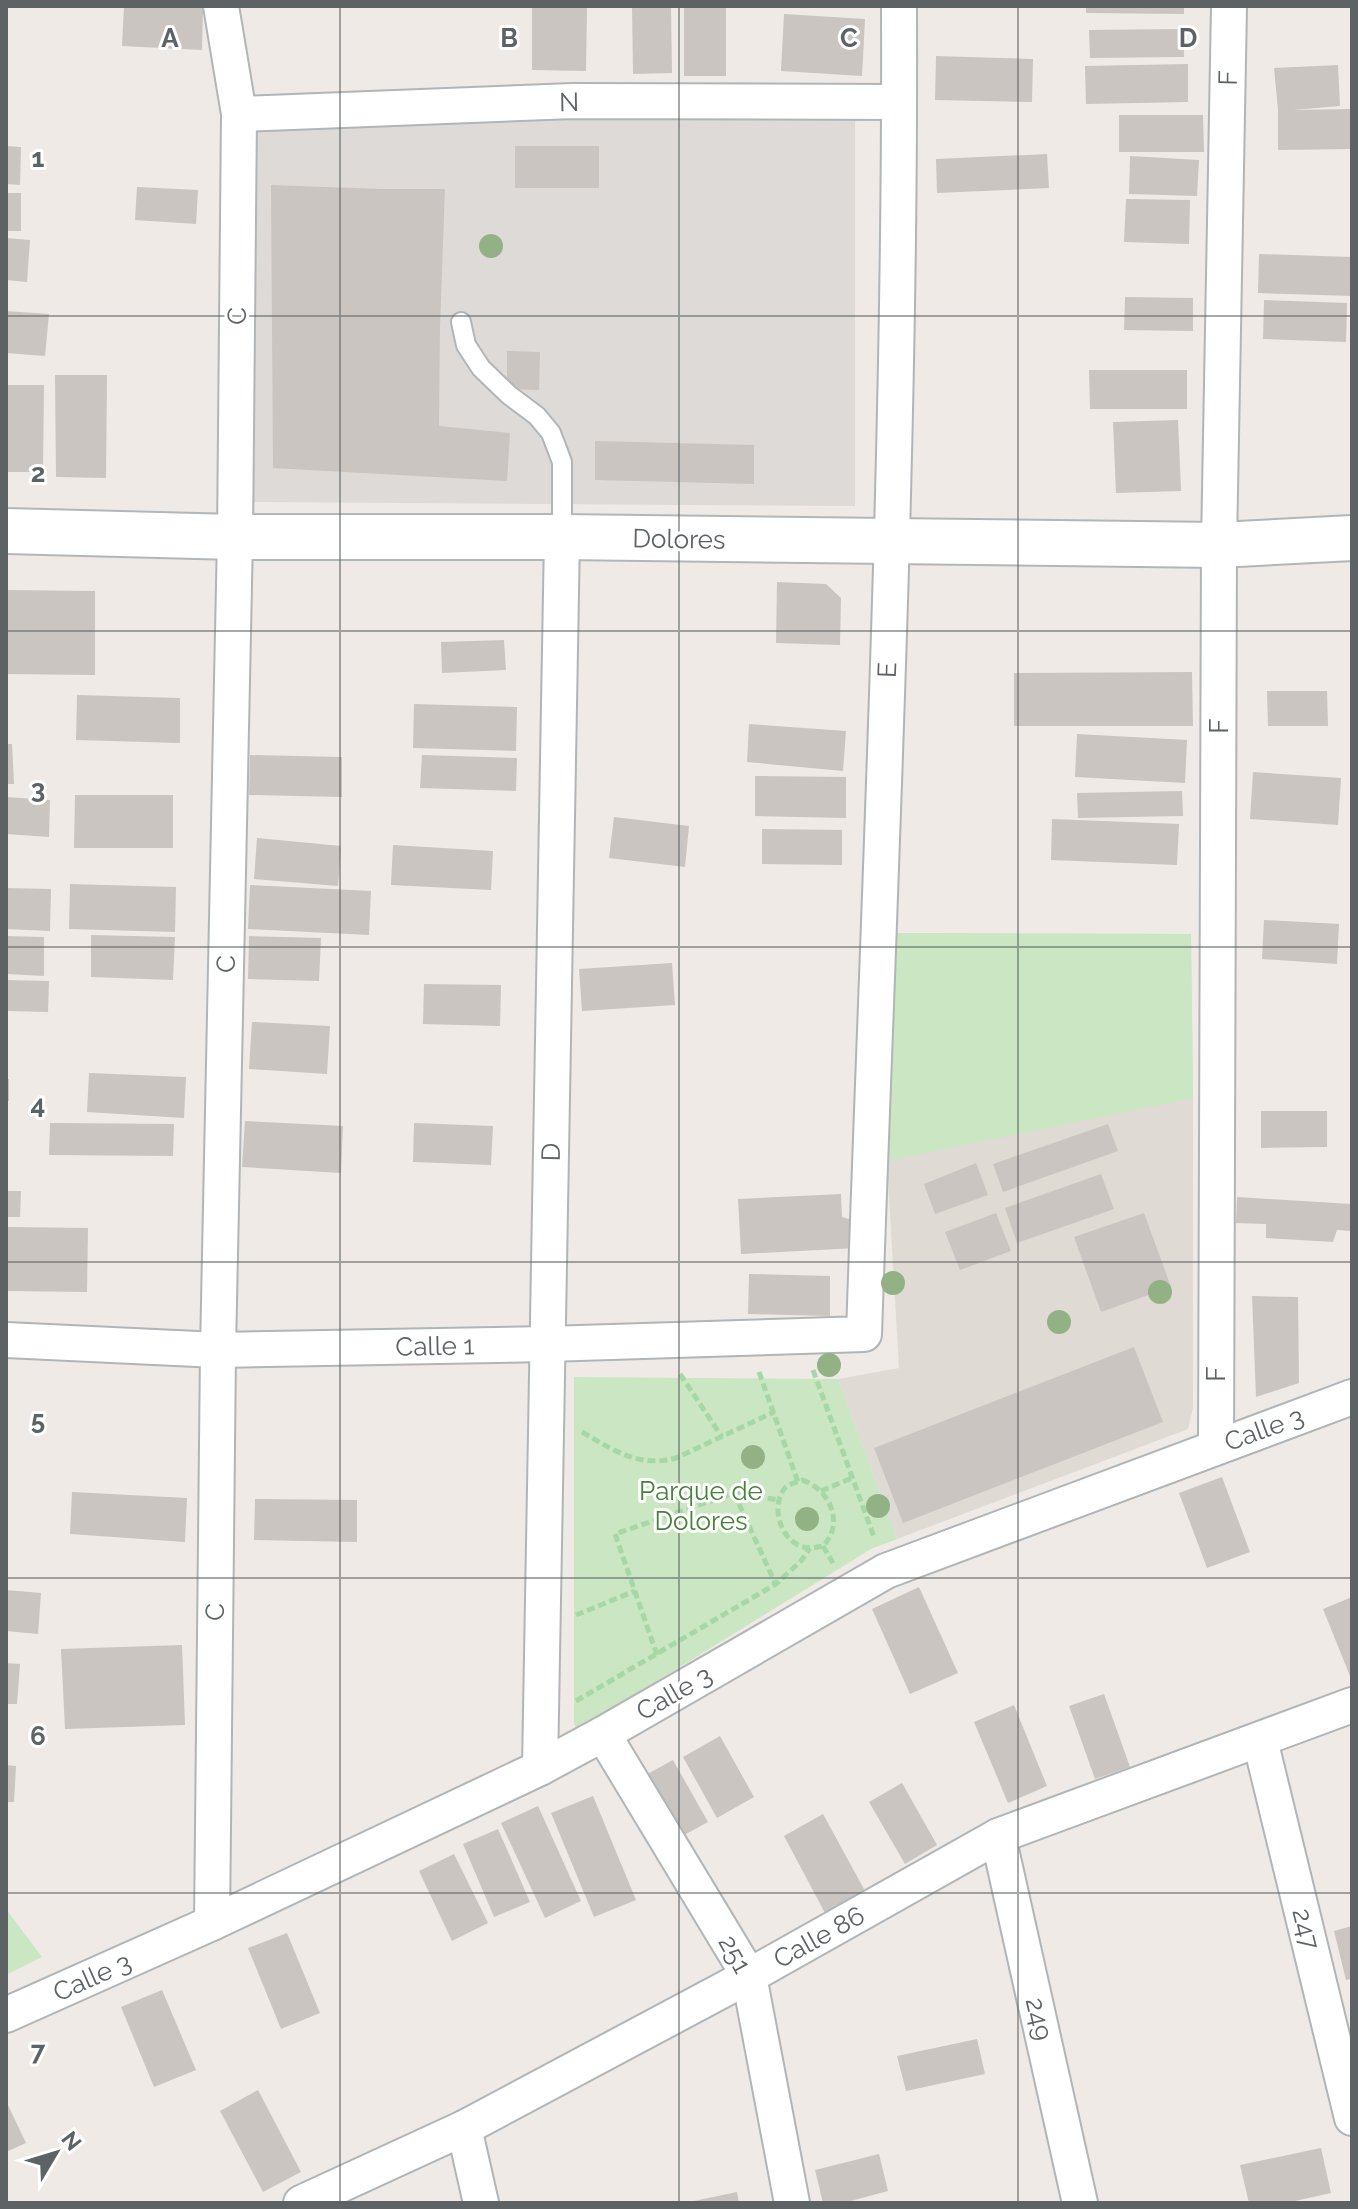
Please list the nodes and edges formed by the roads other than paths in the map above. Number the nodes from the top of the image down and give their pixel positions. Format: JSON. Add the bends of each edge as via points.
{"nodes":[{"id":1,"x":899,"y":6,"type":"edge"},
{"id":2,"x":1229,"y":6,"type":"edge"},
{"id":3,"x":230,"y":12,"type":"edge"},
{"id":4,"x":899,"y":102,"type":"junction"},
{"id":5,"x":239,"y":114,"type":"junction"},
{"id":6,"x":461,"y":322,"type":"dead end"},
{"id":7,"x":6,"y":531,"type":"edge"},
{"id":8,"x":235,"y":537,"type":"junction"},
{"id":9,"x":562,"y":537,"type":"junction"},
{"id":10,"x":1352,"y":538,"type":"edge"},
{"id":11,"x":891,"y":542,"type":"junction"},
{"id":12,"x":1219,"y":545,"type":"junction"},
{"id":13,"x":864,"y":1334,"type":"joint"},
{"id":14,"x":6,"y":1340,"type":"edge"},
{"id":15,"x":547,"y":1344,"type":"junction"},
{"id":16,"x":218,"y":1350,"type":"junction"},
{"id":17,"x":1352,"y":1397,"type":"edge"},
{"id":18,"x":1216,"y":1446,"type":"junction"},
{"id":19,"x":1352,"y":1705,"type":"edge"},
{"id":20,"x":603,"y":1734,"type":"junction"},
{"id":21,"x":1260,"y":1740,"type":"junction"},
{"id":22,"x":540,"y":1768,"type":"junction"},
{"id":23,"x":998,"y":1836,"type":"junction"},
{"id":24,"x":212,"y":1923,"type":"junction"},
{"id":25,"x":749,"y":1976,"type":"junction"},
{"id":26,"x":6,"y":2015,"type":"edge"},
{"id":27,"x":1352,"y":2118,"type":"edge"},
{"id":28,"x":464,"y":2128,"type":"junction"},
{"id":29,"x":301,"y":2203,"type":"edge"},
{"id":30,"x":481,"y":2203,"type":"edge"},
{"id":31,"x":792,"y":2203,"type":"edge"},
{"id":32,"x":1080,"y":2203,"type":"edge"}],
"edges":[{"from":1,"to":4,"type":"street","name":"E"},
{"from":2,"to":12,"type":"street","name":"F"},
{"from":3,"to":5,"type":"street","name":"C"},
{"from":4,"to":5,"type":"street","name":"N","via":[[573,101]]},
{"from":4,"to":11,"type":"street","name":"E"},
{"from":5,"to":8,"type":"street","name":"C"},
{"from":6,"to":9,"type":"lane","via":[[466,345],[481,368],[551,433],[562,462]]},
{"from":7,"to":8,"type":"street","name":"Dolores"},
{"from":8,"to":9,"type":"street","name":"Dolores"},
{"from":8,"to":16,"type":"street","name":"C"},
{"from":9,"to":11,"type":"street","name":"Dolores"},
{"from":9,"to":15,"type":"street","name":"D"},
{"from":10,"to":12,"type":"street","name":"Dolores"},
{"from":11,"to":12,"type":"street","name":"Dolores"},
{"from":11,"to":13,"type":"street","name":"E"},
{"from":12,"to":18,"type":"street","name":"F"},
{"from":13,"to":15,"type":"street","name":"Calle 1"},
{"from":14,"to":16,"type":"street","name":"Calle 1"},
{"from":15,"to":16,"type":"street","name":"Calle 1"},
{"from":15,"to":22,"type":"street","name":"D"},
{"from":16,"to":24,"type":"street","name":"C"},
{"from":17,"to":18,"type":"street","name":"Calle 3"},
{"from":18,"to":20,"type":"street","name":"Calle 3","via":[[886,1571]]},
{"from":19,"to":21,"type":"street","name":"Calle 86"},
{"from":20,"to":22,"type":"street","name":"Calle 3"},
{"from":20,"to":25,"type":"street","name":"251"},
{"from":21,"to":23,"type":"street","name":"Calle 86"},
{"from":21,"to":27,"type":"street","name":"247"},
{"from":22,"to":24,"type":"street","name":"Calle 3"},
{"from":23,"to":25,"type":"street","name":"Calle 86"},
{"from":23,"to":32,"type":"street","name":"249"},
{"from":24,"to":26,"type":"street","name":"Calle 3"},
{"from":25,"to":28,"type":"street","name":"Calle 86"},
{"from":25,"to":31,"type":"street","name":"251"},
{"from":28,"to":29,"type":"street","name":"Calle 86"},
{"from":28,"to":30,"type":"street"}]}
